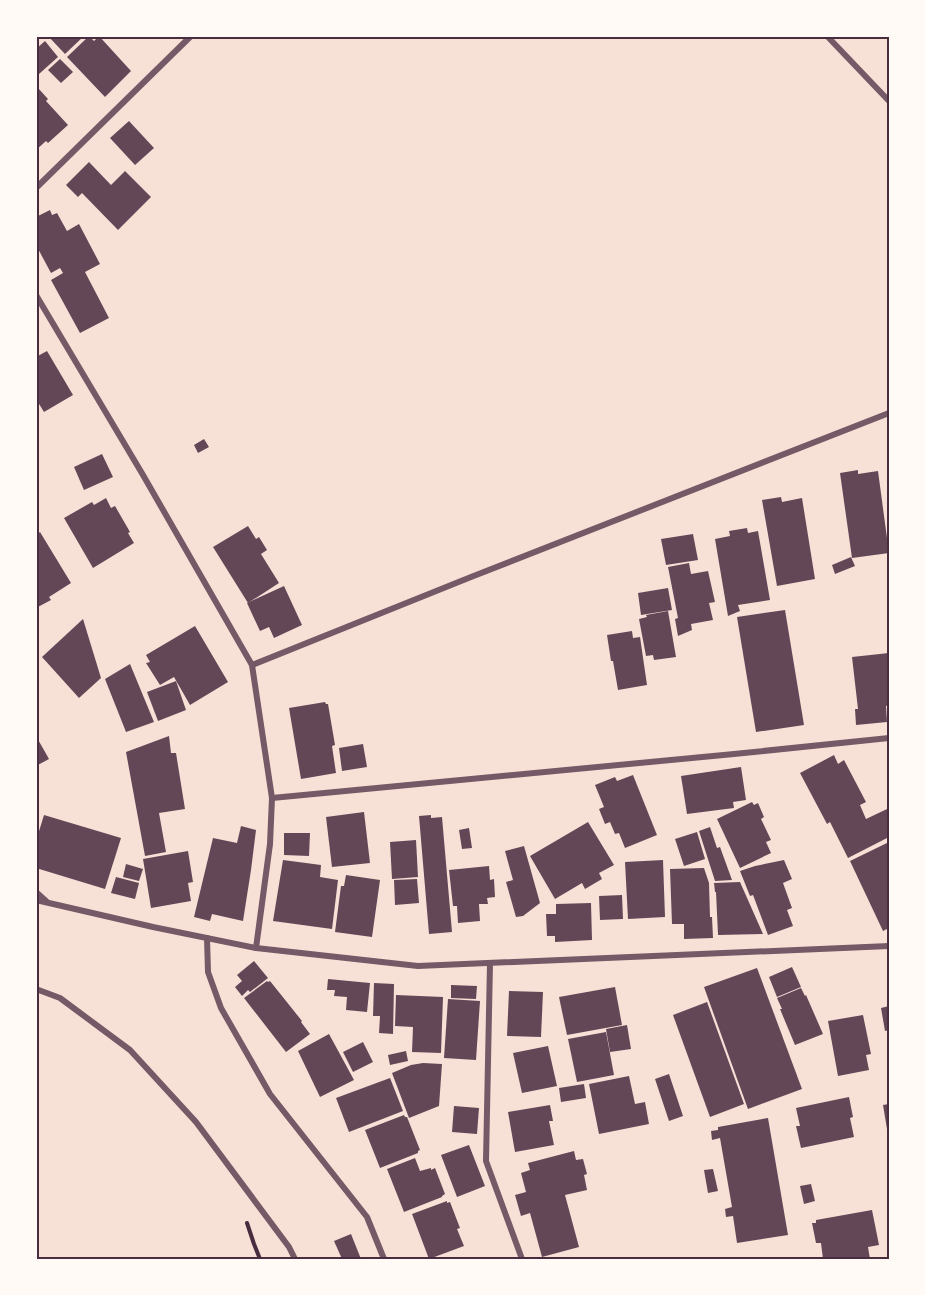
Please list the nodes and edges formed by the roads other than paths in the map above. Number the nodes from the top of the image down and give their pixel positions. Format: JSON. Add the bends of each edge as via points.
{"nodes":[{"id":1,"x":191,"y":36,"type":"edge"},
{"id":2,"x":827,"y":36,"type":"edge"},
{"id":3,"x":889,"y":101,"type":"edge"},
{"id":4,"x":36,"y":188,"type":"edge"},
{"id":5,"x":36,"y":295,"type":"edge"},
{"id":6,"x":889,"y":413,"type":"edge"},
{"id":7,"x":252,"y":665,"type":"junction"},
{"id":8,"x":889,"y":738,"type":"edge"},
{"id":9,"x":272,"y":798,"type":"junction"},
{"id":10,"x":36,"y":892,"type":"edge"},
{"id":11,"x":36,"y":902,"type":"edge"},
{"id":12,"x":47,"y":902,"type":"junction"},
{"id":13,"x":207,"y":938,"type":"junction"},
{"id":14,"x":889,"y":946,"type":"edge"},
{"id":15,"x":256,"y":948,"type":"junction"},
{"id":16,"x":490,"y":963,"type":"junction"},
{"id":17,"x":36,"y":989,"type":"edge"},
{"id":18,"x":295,"y":1259,"type":"edge"},
{"id":19,"x":384,"y":1259,"type":"edge"},
{"id":20,"x":522,"y":1259,"type":"edge"}],
"edges":[{"from":1,"to":4,"type":"street"},
{"from":2,"to":3,"type":"street"},
{"from":5,"to":7,"type":"street"},
{"from":6,"to":7,"type":"street"},
{"from":7,"to":9,"type":"street"},
{"from":8,"to":9,"type":"street"},
{"from":9,"to":15,"type":"street"},
{"from":10,"to":12,"type":"street"},
{"from":11,"to":12,"type":"street"},
{"from":12,"to":13,"type":"street"},
{"from":13,"to":15,"type":"street"},
{"from":13,"to":19,"type":"street","via":[[208,972],[221,1008],[270,1094],[367,1217]]},
{"from":14,"to":16,"type":"street"},
{"from":15,"to":16,"type":"street","via":[[418,966]]},
{"from":16,"to":20,"type":"street","via":[[486,1161]]},
{"from":17,"to":18,"type":"street","via":[[60,998],[130,1050],[196,1122]]}]}
